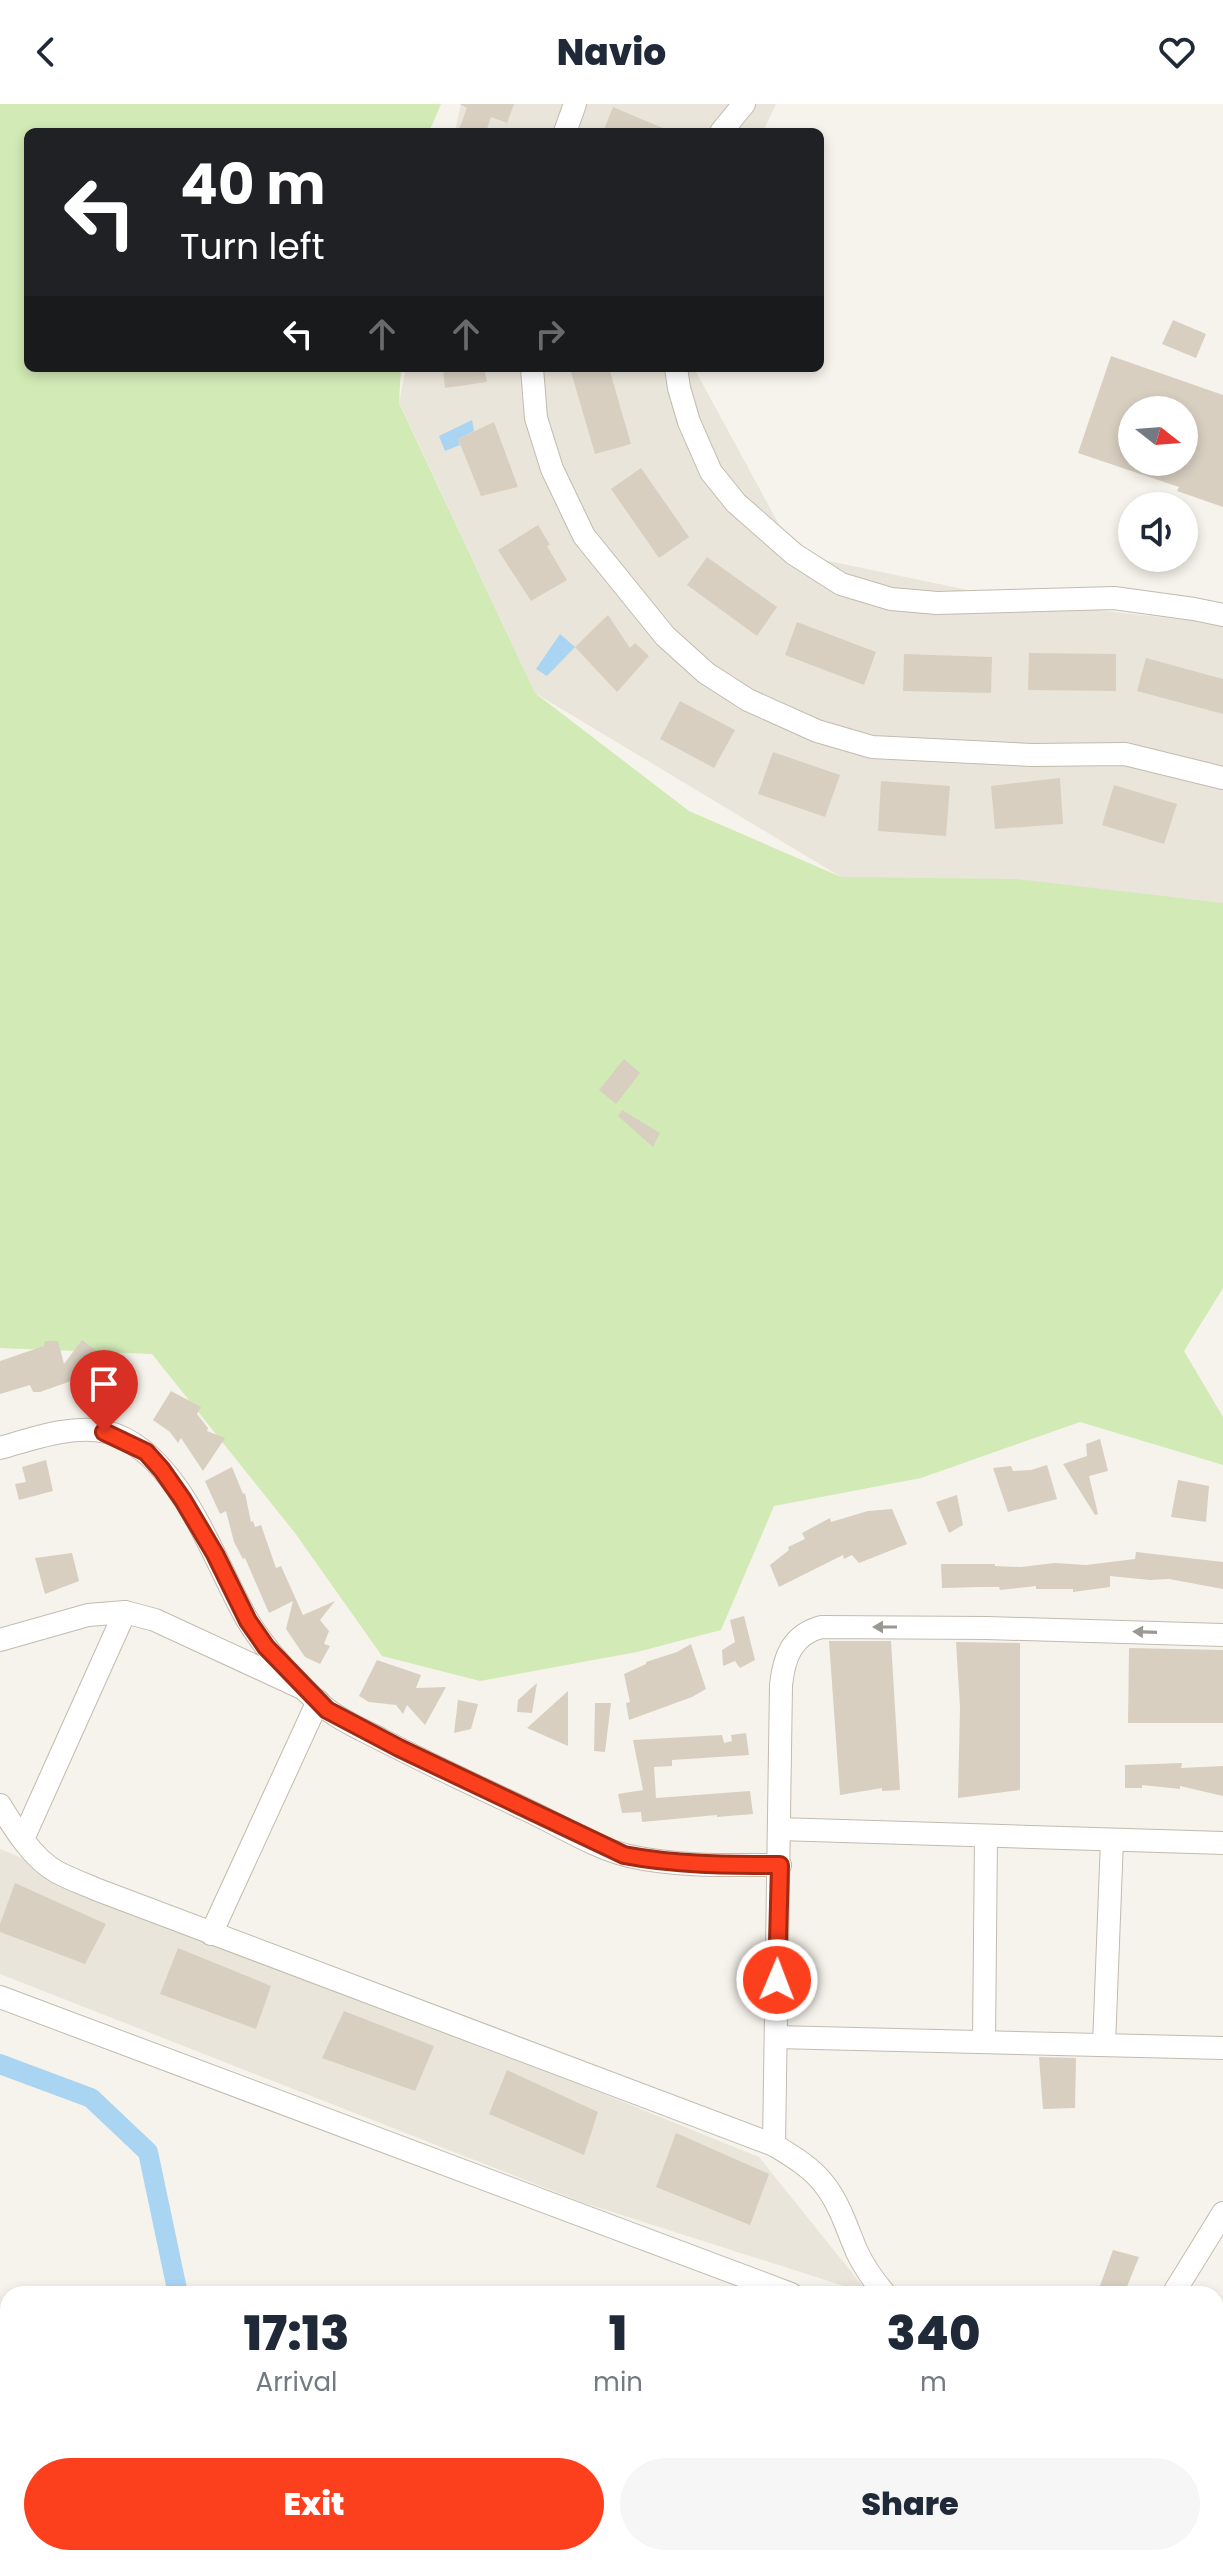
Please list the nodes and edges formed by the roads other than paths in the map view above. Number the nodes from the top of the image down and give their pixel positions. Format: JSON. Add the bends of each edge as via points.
{"nodes":[{"id":1,"x":575,"y":104,"type":"edge"},
{"id":2,"x":744,"y":104,"type":"edge"},
{"id":3,"x":566,"y":128,"type":"edge"},
{"id":4,"x":724,"y":128,"type":"edge"},
{"id":5,"x":532,"y":372,"type":"edge"},
{"id":6,"x":677,"y":372,"type":"edge"},
{"id":7,"x":1223,"y":615,"type":"edge"},
{"id":8,"x":1223,"y":778,"type":"edge"},
{"id":9,"x":0,"y":1448,"type":"edge"},
{"id":10,"x":125,"y":1612,"type":"junction"},
{"id":11,"x":1223,"y":1635,"type":"edge"},
{"id":12,"x":0,"y":1640,"type":"edge"},
{"id":13,"x":312,"y":1696,"type":"junction"},
{"id":14,"x":0,"y":1805,"type":"edge"},
{"id":15,"x":779,"y":1829,"type":"junction"},
{"id":16,"x":986,"y":1836,"type":"junction"},
{"id":17,"x":23,"y":1839,"type":"junction"},
{"id":18,"x":1112,"y":1840,"type":"junction"},
{"id":19,"x":1223,"y":1843,"type":"edge"},
{"id":20,"x":780,"y":1865,"type":"junction"},
{"id":21,"x":211,"y":1934,"type":"junction"},
{"id":22,"x":0,"y":1997,"type":"edge"},
{"id":23,"x":776,"y":2037,"type":"junction"},
{"id":24,"x":984,"y":2042,"type":"junction"},
{"id":25,"x":1104,"y":2045,"type":"junction"},
{"id":26,"x":1223,"y":2048,"type":"edge"},
{"id":27,"x":774,"y":2145,"type":"junction"},
{"id":28,"x":1223,"y":2213,"type":"edge"},
{"id":29,"x":770,"y":2286,"type":"edge"},
{"id":30,"x":878,"y":2286,"type":"edge"},
{"id":31,"x":1178,"y":2286,"type":"edge"}],
"edges":[{"from":1,"to":3,"type":"street"},
{"from":2,"to":4,"type":"street"},
{"from":5,"to":8,"type":"street","via":[[536,418],[552,469],[584,536],[665,636],[706,673],[748,700],[817,731],[872,747],[1125,754]]},
{"from":6,"to":7,"type":"street","via":[[689,422],[711,472],[736,503],[794,554],[841,584],[891,599],[982,603],[1114,598]]},
{"from":9,"to":13,"type":"street","via":[[86,1431],[119,1437],[146,1452],[183,1500],[248,1621]]},
{"from":10,"to":12,"type":"street","via":[[88,1615]]},
{"from":10,"to":13,"type":"street","via":[[155,1620]]},
{"from":10,"to":17,"type":"street"},
{"from":11,"to":15,"type":"street","one_way":true,"via":[[987,1628],[810,1630],[795,1639],[782,1671]]},
{"from":13,"to":20,"type":"street","via":[[345,1721],[624,1855],[698,1864]]},
{"from":13,"to":21,"type":"street"},
{"from":14,"to":17,"type":"street"},
{"from":15,"to":16,"type":"street"},
{"from":15,"to":20,"type":"street"},
{"from":16,"to":18,"type":"street"},
{"from":16,"to":24,"type":"street"},
{"from":17,"to":21,"type":"street","via":[[56,1871]]},
{"from":18,"to":19,"type":"street"},
{"from":18,"to":25,"type":"street"},
{"from":20,"to":23,"type":"street"},
{"from":21,"to":27,"type":"street"},
{"from":22,"to":29,"type":"street"},
{"from":23,"to":24,"type":"street"},
{"from":23,"to":27,"type":"street"},
{"from":24,"to":25,"type":"street"},
{"from":25,"to":26,"type":"street"},
{"from":27,"to":30,"type":"street","via":[[827,2186]]},
{"from":28,"to":31,"type":"street"}]}
